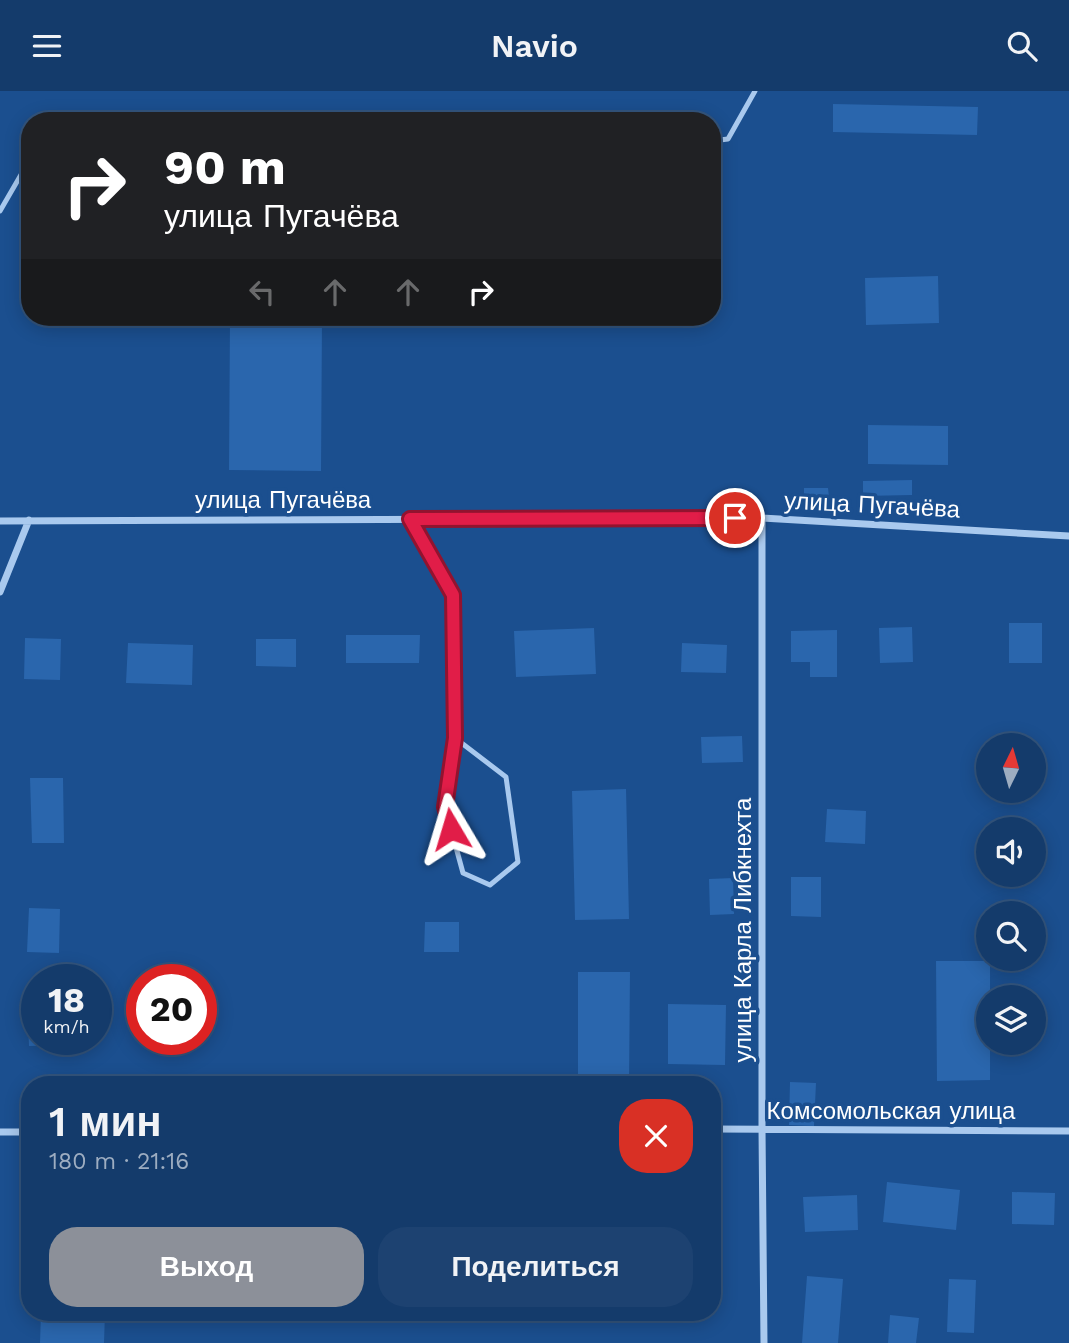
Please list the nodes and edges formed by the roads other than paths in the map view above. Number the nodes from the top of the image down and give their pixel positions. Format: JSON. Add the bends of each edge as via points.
{"nodes":[{"id":1,"x":755,"y":91,"type":"edge"},
{"id":2,"x":721,"y":140,"type":"edge"},
{"id":3,"x":21,"y":175,"type":"edge"},
{"id":4,"x":0,"y":211,"type":"edge"},
{"id":5,"x":762,"y":518,"type":"junction"},
{"id":6,"x":410,"y":519,"type":"junction"},
{"id":7,"x":29,"y":520,"type":"junction"},
{"id":8,"x":0,"y":521,"type":"edge"},
{"id":9,"x":1069,"y":535,"type":"edge"},
{"id":10,"x":0,"y":592,"type":"edge"},
{"id":11,"x":455,"y":738,"type":"junction"},
{"id":12,"x":721,"y":1129,"type":"edge"},
{"id":13,"x":762,"y":1129,"type":"junction"},
{"id":14,"x":1069,"y":1131,"type":"edge"},
{"id":15,"x":0,"y":1132,"type":"edge"},
{"id":16,"x":21,"y":1132,"type":"edge"},
{"id":17,"x":764,"y":1343,"type":"edge"}],
"edges":[{"from":1,"to":2,"type":"lane","via":[[728,139]]},
{"from":3,"to":4,"type":"lane"},
{"from":5,"to":6,"type":"street","name":"улица Пугачёва"},
{"from":5,"to":9,"type":"street","name":"улица Пугачёва"},
{"from":5,"to":13,"type":"street","name":"улица Карла Либкнехта"},
{"from":6,"to":7,"type":"street","name":"улица Пугачёва"},
{"from":6,"to":11,"type":"lane","via":[[453,595]]},
{"from":7,"to":8,"type":"street","name":"улица Пугачёва"},
{"from":7,"to":10,"type":"street"},
{"from":11,"to":11,"type":"lane","via":[[445,807],[463,873],[491,885],[518,862],[506,777]]},
{"from":12,"to":13,"type":"street","name":"Комсомольская улица"},
{"from":13,"to":14,"type":"street","name":"Комсомольская улица"},
{"from":13,"to":17,"type":"street","name":"улица Карла Либкнехта"},
{"from":15,"to":16,"type":"street"}]}
